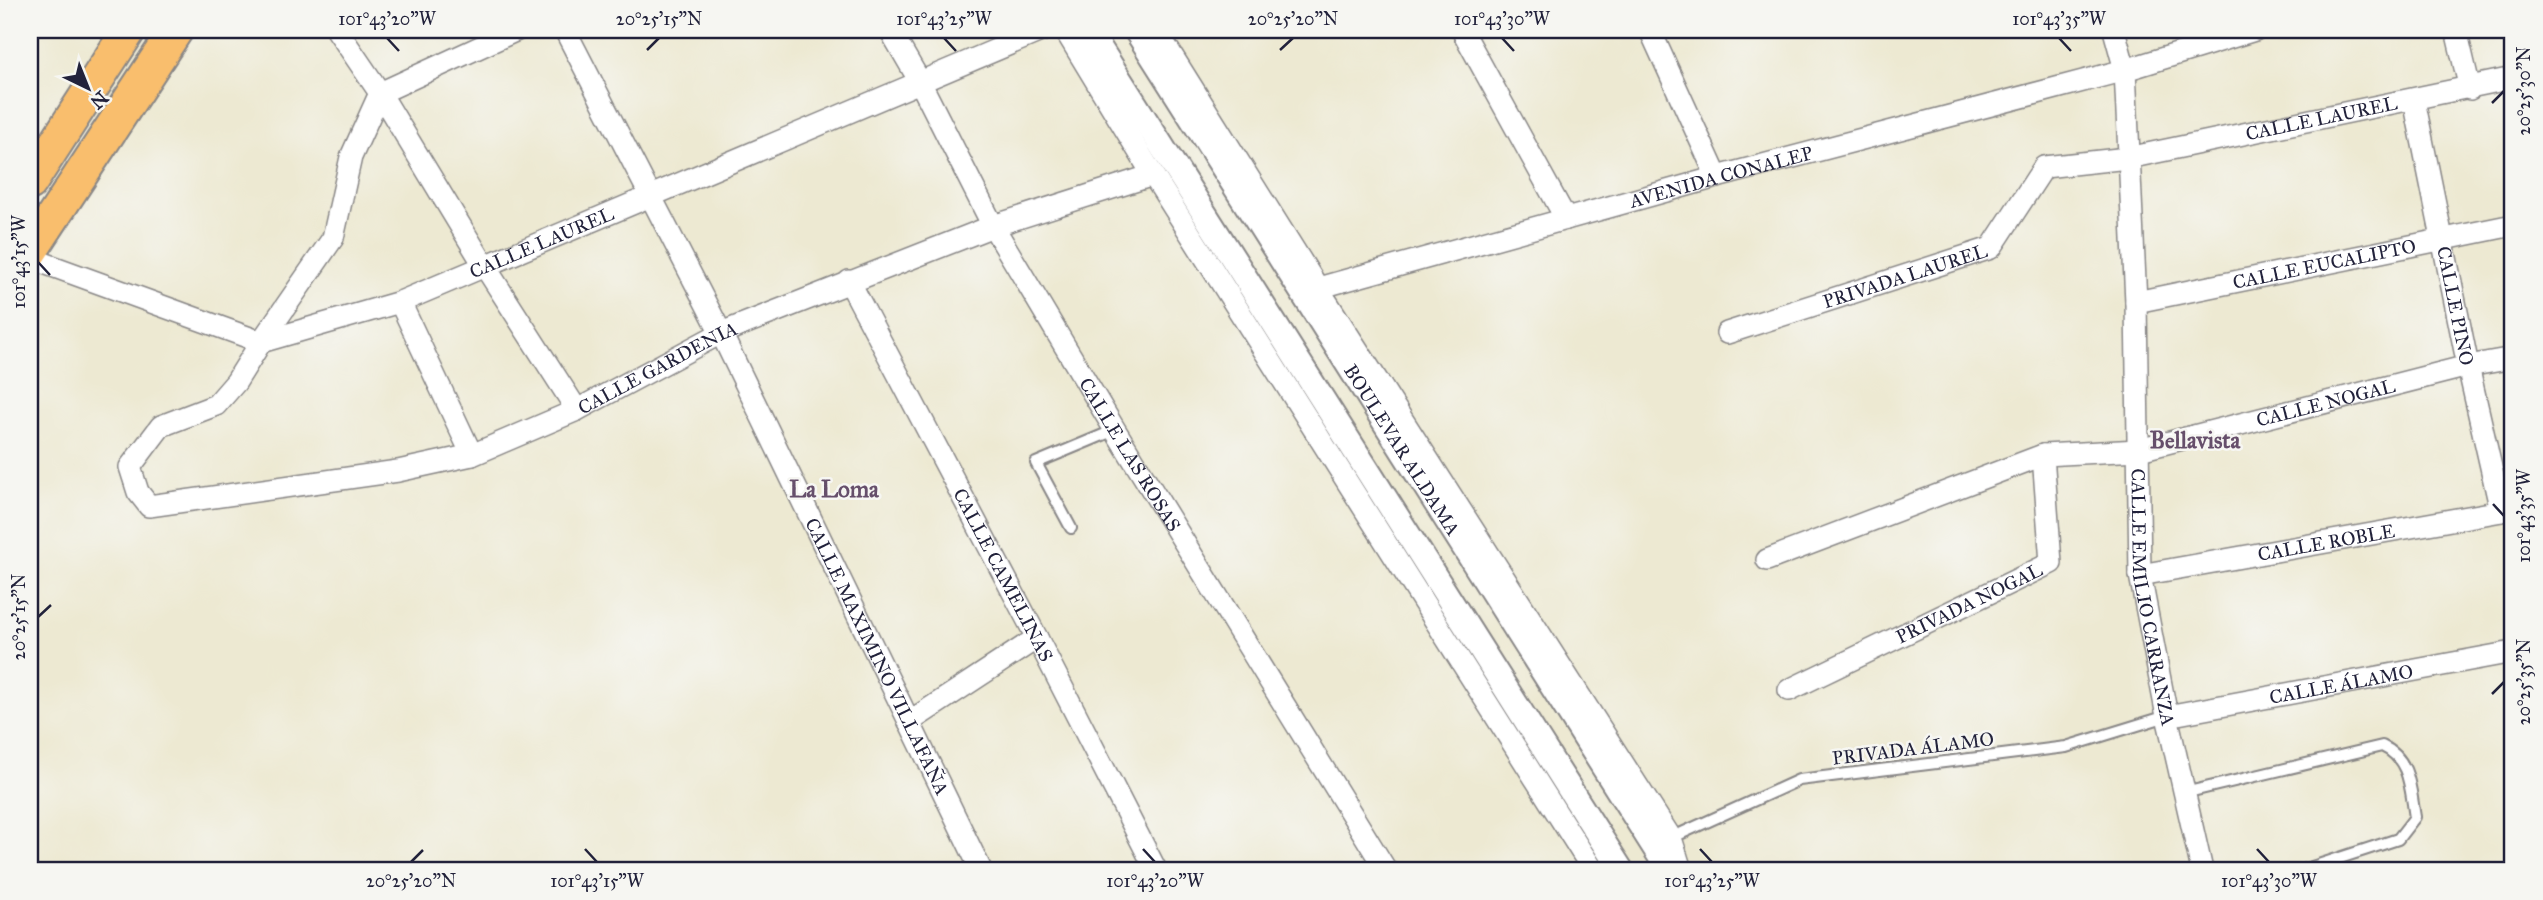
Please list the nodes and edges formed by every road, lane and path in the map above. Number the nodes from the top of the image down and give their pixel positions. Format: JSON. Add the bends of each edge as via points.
{"nodes":[{"id":1,"x":129,"y":30,"type":"edge"},
{"id":2,"x":176,"y":30,"type":"edge"},
{"id":3,"x":182,"y":30,"type":"edge"},
{"id":4,"x":337,"y":30,"type":"edge"},
{"id":5,"x":517,"y":30,"type":"edge"},
{"id":6,"x":565,"y":30,"type":"edge"},
{"id":7,"x":890,"y":30,"type":"edge"},
{"id":8,"x":1043,"y":30,"type":"edge"},
{"id":9,"x":1065,"y":30,"type":"edge"},
{"id":10,"x":1088,"y":30,"type":"edge"},
{"id":11,"x":1136,"y":30,"type":"edge"},
{"id":12,"x":1156,"y":30,"type":"edge"},
{"id":13,"x":1462,"y":30,"type":"edge"},
{"id":14,"x":1650,"y":30,"type":"edge"},
{"id":15,"x":2114,"y":30,"type":"edge"},
{"id":16,"x":2255,"y":30,"type":"edge"},
{"id":17,"x":2456,"y":30,"type":"edge"},
{"id":18,"x":150,"y":67,"type":"junction"},
{"id":19,"x":2125,"y":70,"type":"junction"},
{"id":20,"x":2513,"y":78,"type":"edge"},
{"id":21,"x":919,"y":80,"type":"junction"},
{"id":22,"x":2470,"y":89,"type":"junction"},
{"id":23,"x":380,"y":93,"type":"junction"},
{"id":24,"x":2414,"y":100,"type":"junction"},
{"id":25,"x":2128,"y":158,"type":"junction"},
{"id":26,"x":1153,"y":175,"type":"junction"},
{"id":27,"x":1717,"y":177,"type":"junction"},
{"id":28,"x":30,"y":183,"type":"edge"},
{"id":29,"x":651,"y":195,"type":"junction"},
{"id":30,"x":1566,"y":219,"type":"junction"},
{"id":31,"x":2513,"y":225,"type":"edge"},
{"id":32,"x":993,"y":226,"type":"junction"},
{"id":33,"x":2442,"y":240,"type":"junction"},
{"id":34,"x":30,"y":252,"type":"edge"},
{"id":35,"x":30,"y":258,"type":"edge"},
{"id":36,"x":484,"y":265,"type":"junction"},
{"id":37,"x":849,"y":281,"type":"junction"},
{"id":38,"x":1318,"y":288,"type":"junction"},
{"id":39,"x":400,"y":302,"type":"junction"},
{"id":40,"x":2136,"y":302,"type":"junction"},
{"id":41,"x":721,"y":333,"type":"junction"},
{"id":42,"x":1727,"y":333,"type":"dead end"},
{"id":43,"x":261,"y":342,"type":"junction"},
{"id":44,"x":2513,"y":358,"type":"edge"},
{"id":45,"x":2468,"y":366,"type":"junction"},
{"id":46,"x":577,"y":410,"type":"junction"},
{"id":47,"x":1115,"y":430,"type":"junction"},
{"id":48,"x":2138,"y":450,"type":"junction"},
{"id":49,"x":472,"y":455,"type":"junction"},
{"id":50,"x":2043,"y":455,"type":"junction"},
{"id":51,"x":2507,"y":510,"type":"edge"},
{"id":52,"x":1071,"y":528,"type":"dead end"},
{"id":53,"x":1768,"y":560,"type":"dead end"},
{"id":54,"x":2140,"y":575,"type":"junction"},
{"id":55,"x":1037,"y":638,"type":"junction"},
{"id":56,"x":2513,"y":652,"type":"edge"},
{"id":57,"x":1789,"y":690,"type":"dead end"},
{"id":58,"x":2167,"y":716,"type":"junction"},
{"id":59,"x":909,"y":722,"type":"junction"},
{"id":60,"x":2184,"y":793,"type":"junction"},
{"id":61,"x":1671,"y":838,"type":"junction"},
{"id":62,"x":981,"y":870,"type":"edge"},
{"id":63,"x":1156,"y":870,"type":"edge"},
{"id":64,"x":1385,"y":870,"type":"edge"},
{"id":65,"x":1593,"y":870,"type":"edge"},
{"id":66,"x":1621,"y":870,"type":"edge"},
{"id":67,"x":1669,"y":870,"type":"edge"},
{"id":68,"x":1681,"y":870,"type":"edge"},
{"id":69,"x":2202,"y":870,"type":"edge"},
{"id":70,"x":2303,"y":870,"type":"edge"}],
"edges":[{"from":1,"to":28,"type":"highway"},
{"from":2,"to":18,"type":"highway"},
{"from":3,"to":18,"type":"highway"},
{"from":4,"to":23,"type":"street"},
{"from":5,"to":23,"type":"street"},
{"from":6,"to":29,"type":"street","name":"CALLE MAXIMINO VILLAFAÑA"},
{"from":7,"to":21,"type":"street","name":"CALLE LAS ROSAS"},
{"from":8,"to":21,"type":"street","name":"CALLE LAUREL"},
{"from":9,"to":26,"type":"street"},
{"from":10,"to":66,"type":"street","name":"BOULEVAR ALDAMA"},
{"from":11,"to":67,"type":"street","name":"BOULEVAR ALDAMA"},
{"from":12,"to":38,"type":"street","name":"BOULEVAR ALDAMA"},
{"from":13,"to":30,"type":"street"},
{"from":14,"to":27,"type":"street"},
{"from":15,"to":19,"type":"street","name":"CALLE EMILIO CARRANZA"},
{"from":16,"to":19,"type":"street","name":"AVENIDA CONALEP"},
{"from":17,"to":22,"type":"street"},
{"from":18,"to":34,"type":"highway"},
{"from":19,"to":25,"type":"street","name":"CALLE EMILIO CARRANZA"},
{"from":19,"to":27,"type":"street","name":"AVENIDA CONALEP"},
{"from":20,"to":22,"type":"street","name":"CALLE LAUREL"},
{"from":21,"to":29,"type":"street","name":"CALLE LAUREL"},
{"from":21,"to":32,"type":"street","name":"CALLE LAS ROSAS"},
{"from":22,"to":24,"type":"street","name":"CALLE LAUREL"},
{"from":23,"to":36,"type":"street"},
{"from":23,"to":43,"type":"street","via":[[351,157],[333,238]]},
{"from":24,"to":25,"type":"street","name":"CALLE LAUREL"},
{"from":24,"to":33,"type":"street","name":"CALLE PINO"},
{"from":25,"to":40,"type":"street","name":"CALLE EMILIO CARRANZA"},
{"from":25,"to":42,"type":"street","name":"PRIVADA LAUREL","via":[[2044,167],[1991,248]]},
{"from":26,"to":32,"type":"street","name":"CALLE GARDENIA"},
{"from":26,"to":65,"type":"street"},
{"from":27,"to":30,"type":"street","name":"AVENIDA CONALEP"},
{"from":29,"to":36,"type":"street","name":"CALLE LAUREL"},
{"from":29,"to":41,"type":"street","name":"CALLE MAXIMINO VILLAFAÑA"},
{"from":30,"to":38,"type":"street","name":"AVENIDA CONALEP"},
{"from":31,"to":33,"type":"street","name":"CALLE EUCALIPTO"},
{"from":32,"to":37,"type":"street","name":"CALLE GARDENIA"},
{"from":32,"to":47,"type":"street","name":"CALLE LAS ROSAS"},
{"from":33,"to":40,"type":"street","name":"CALLE EUCALIPTO"},
{"from":33,"to":45,"type":"street","name":"CALLE PINO"},
{"from":35,"to":43,"type":"street"},
{"from":36,"to":39,"type":"street","name":"CALLE LAUREL"},
{"from":36,"to":46,"type":"street"},
{"from":37,"to":41,"type":"street","name":"CALLE GARDENIA"},
{"from":37,"to":55,"type":"street","name":"CALLE CAMELINAS"},
{"from":38,"to":61,"type":"street","name":"BOULEVAR ALDAMA"},
{"from":39,"to":43,"type":"street","name":"CALLE LAUREL"},
{"from":39,"to":49,"type":"street"},
{"from":40,"to":48,"type":"street","name":"CALLE EMILIO CARRANZA"},
{"from":41,"to":46,"type":"street","name":"CALLE GARDENIA"},
{"from":41,"to":59,"type":"street","name":"CALLE MAXIMINO VILLAFAÑA"},
{"from":43,"to":49,"type":"street","name":"CALLE GARDENIA","via":[[216,405],[161,426],[130,467],[138,492],[149,506],[398,471]]},
{"from":44,"to":45,"type":"street","name":"CALLE NOGAL"},
{"from":45,"to":48,"type":"street","name":"CALLE NOGAL"},
{"from":45,"to":51,"type":"street","name":"CALLE PINO"},
{"from":46,"to":49,"type":"street","name":"CALLE GARDENIA"},
{"from":47,"to":52,"type":"lane","via":[[1036,463]]},
{"from":47,"to":64,"type":"street","name":"CALLE LAS ROSAS"},
{"from":48,"to":50,"type":"street"},
{"from":48,"to":54,"type":"street","name":"CALLE EMILIO CARRANZA"},
{"from":50,"to":53,"type":"street"},
{"from":50,"to":57,"type":"street","name":"PRIVADA NOGAL","via":[[2051,563]]},
{"from":51,"to":54,"type":"street","name":"CALLE ROBLE"},
{"from":54,"to":58,"type":"street","name":"CALLE EMILIO CARRANZA"},
{"from":55,"to":59,"type":"street"},
{"from":55,"to":63,"type":"street","name":"CALLE CAMELINAS"},
{"from":56,"to":58,"type":"street","name":"CALLE ÁLAMO"},
{"from":58,"to":60,"type":"street","name":"CALLE EMILIO CARRANZA"},
{"from":58,"to":61,"type":"lane","name":"PRIVADA ÁLAMO","via":[[2066,747],[1799,780]]},
{"from":59,"to":62,"type":"street","name":"CALLE MAXIMINO VILLAFAÑA"},
{"from":60,"to":69,"type":"street","name":"CALLE EMILIO CARRANZA"},
{"from":60,"to":70,"type":"lane","via":[[2382,747],[2396,752],[2405,765],[2415,817],[2409,828],[2398,839]]},
{"from":61,"to":68,"type":"street","name":"BOULEVAR ALDAMA"}]}
